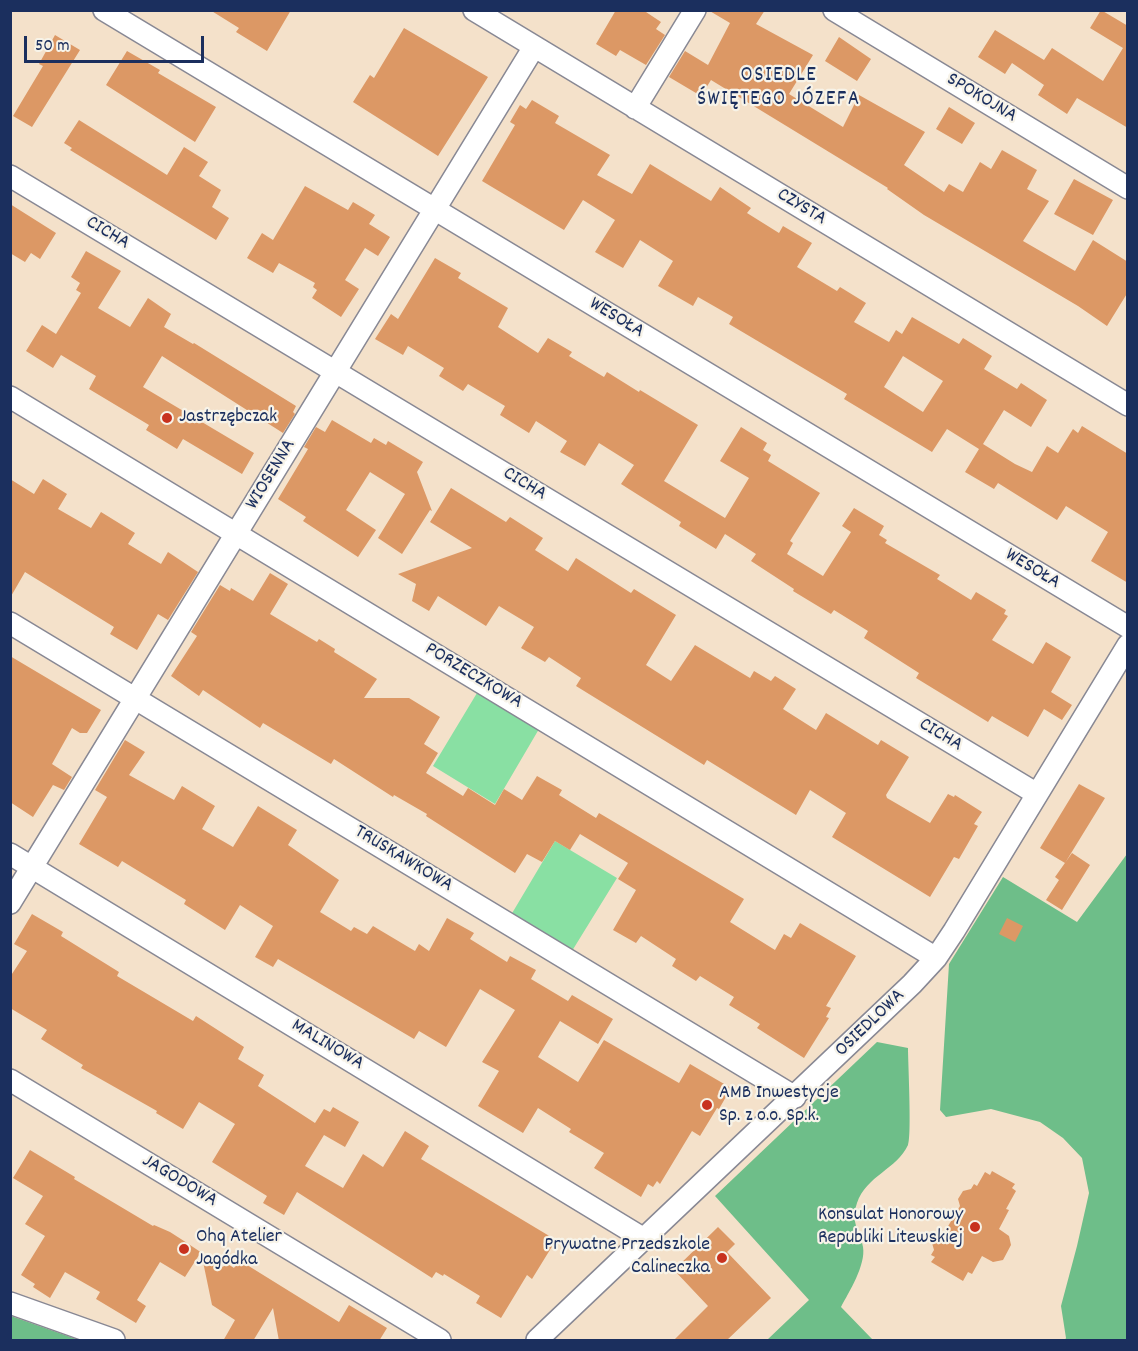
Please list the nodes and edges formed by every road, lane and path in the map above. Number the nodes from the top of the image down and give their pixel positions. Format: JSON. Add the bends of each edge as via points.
{"nodes":[{"id":1,"x":104,"y":10,"type":"edge"},
{"id":2,"x":474,"y":10,"type":"edge"},
{"id":3,"x":694,"y":10,"type":"edge"},
{"id":4,"x":834,"y":10,"type":"edge"},
{"id":5,"x":534,"y":46,"type":"junction"},
{"id":6,"x":635,"y":108,"type":"junction"},
{"id":7,"x":10,"y":176,"type":"edge"},
{"id":8,"x":1128,"y":188,"type":"edge"},
{"id":9,"x":434,"y":209,"type":"junction"},
{"id":10,"x":335,"y":372,"type":"junction"},
{"id":11,"x":10,"y":397,"type":"edge"},
{"id":12,"x":1128,"y":405,"type":"edge"},
{"id":13,"x":236,"y":534,"type":"junction"},
{"id":14,"x":10,"y":623,"type":"edge"},
{"id":15,"x":1128,"y":627,"type":"edge"},
{"id":16,"x":1128,"y":645,"type":"edge"},
{"id":17,"x":135,"y":699,"type":"junction"},
{"id":18,"x":1037,"y":794,"type":"junction"},
{"id":19,"x":10,"y":854,"type":"edge"},
{"id":20,"x":32,"y":867,"type":"junction"},
{"id":21,"x":10,"y":903,"type":"edge"},
{"id":22,"x":936,"y":958,"type":"junction"},
{"id":23,"x":10,"y":1080,"type":"edge"},
{"id":24,"x":795,"y":1097,"type":"junction"},
{"id":25,"x":644,"y":1239,"type":"junction"},
{"id":26,"x":10,"y":1303,"type":"edge"},
{"id":27,"x":114,"y":1341,"type":"edge"},
{"id":28,"x":440,"y":1341,"type":"edge"},
{"id":29,"x":537,"y":1341,"type":"edge"}],
"edges":[{"from":1,"to":9,"type":"street","name":"WESOŁA"},
{"from":2,"to":5,"type":"street","name":"CZYSTA"},
{"from":3,"to":6,"type":"street"},
{"from":4,"to":8,"type":"street","name":"SPOKOJNA"},
{"from":5,"to":6,"type":"street","name":"CZYSTA"},
{"from":5,"to":9,"type":"street","name":"WIOSENNA"},
{"from":6,"to":12,"type":"street","name":"CZYSTA"},
{"from":7,"to":10,"type":"street","name":"CICHA"},
{"from":9,"to":10,"type":"street","name":"WIOSENNA"},
{"from":9,"to":15,"type":"street","name":"WESOŁA"},
{"from":10,"to":13,"type":"street","name":"WIOSENNA"},
{"from":10,"to":18,"type":"street","name":"CICHA"},
{"from":11,"to":13,"type":"street","name":"PORZECZKOWA"},
{"from":13,"to":17,"type":"street","name":"WIOSENNA"},
{"from":13,"to":22,"type":"street","name":"PORZECZKOWA"},
{"from":14,"to":17,"type":"street","name":"TRUSKAWKOWA"},
{"from":16,"to":18,"type":"street","name":"OSIEDLOWA"},
{"from":17,"to":20,"type":"street","name":"WIOSENNA"},
{"from":17,"to":24,"type":"street","name":"TRUSKAWKOWA"},
{"from":18,"to":22,"type":"street","name":"OSIEDLOWA"},
{"from":19,"to":20,"type":"street","name":"MALINOWA"},
{"from":20,"to":21,"type":"street","name":"WIOSENNA"},
{"from":20,"to":25,"type":"street","name":"MALINOWA"},
{"from":22,"to":24,"type":"street","name":"OSIEDLOWA"},
{"from":23,"to":28,"type":"street","name":"JAGODOWA"},
{"from":24,"to":25,"type":"street","name":"OSIEDLOWA"},
{"from":25,"to":29,"type":"street","name":"OSIEDLOWA"},
{"from":26,"to":27,"type":"street"}]}
